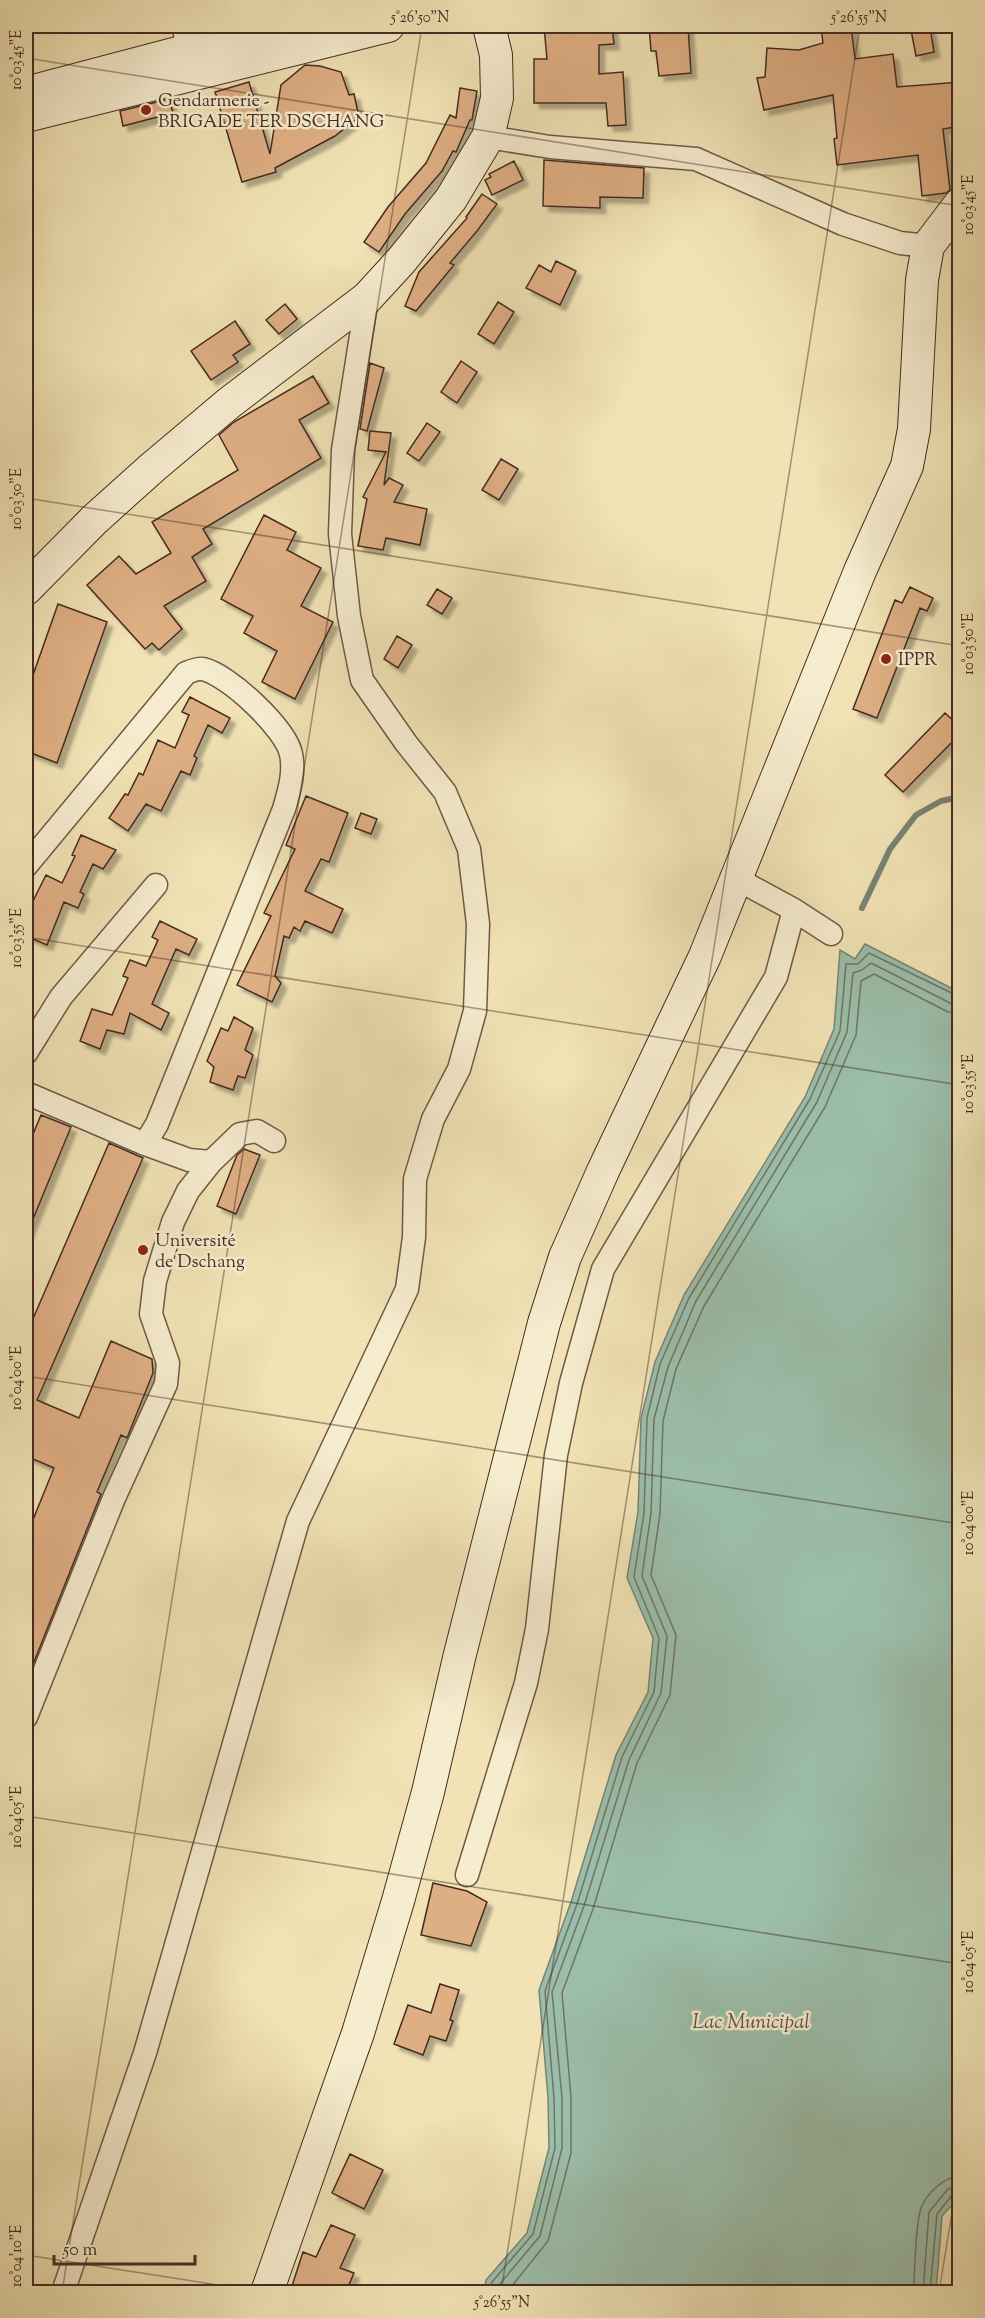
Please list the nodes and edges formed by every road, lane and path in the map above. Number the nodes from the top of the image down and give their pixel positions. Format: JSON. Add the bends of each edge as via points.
{"nodes":[{"id":1,"x":295,"y":26,"type":"edge"},
{"id":2,"x":388,"y":26,"type":"edge"},
{"id":3,"x":489,"y":26,"type":"edge"},
{"id":4,"x":189,"y":50,"type":"edge"},
{"id":5,"x":26,"y":93,"type":"edge"},
{"id":6,"x":26,"y":117,"type":"edge"},
{"id":7,"x":488,"y":137,"type":"junction"},
{"id":8,"x":960,"y":204,"type":"edge"},
{"id":9,"x":928,"y":246,"type":"junction"},
{"id":10,"x":367,"y":297,"type":"junction"},
{"id":11,"x":26,"y":589,"type":"edge"},
{"id":12,"x":26,"y":866,"type":"edge"},
{"id":13,"x":737,"y":879,"type":"junction"},
{"id":14,"x":156,"y":885,"type":"dead end"},
{"id":15,"x":794,"y":910,"type":"junction"},
{"id":16,"x":831,"y":934,"type":"dead end"},
{"id":17,"x":26,"y":1053,"type":"edge"},
{"id":18,"x":26,"y":1093,"type":"edge"},
{"id":19,"x":274,"y":1141,"type":"dead end"},
{"id":20,"x":145,"y":1144,"type":"junction"},
{"id":21,"x":211,"y":1162,"type":"junction"},
{"id":22,"x":26,"y":1717,"type":"edge"},
{"id":23,"x":467,"y":1875,"type":"dead end"},
{"id":24,"x":63,"y":2292,"type":"edge"},
{"id":25,"x":267,"y":2292,"type":"edge"}],
"edges":[{"from":1,"to":4,"type":"main road"},
{"from":2,"to":4,"type":"main road"},
{"from":3,"to":7,"type":"main road","via":[[496,55],[497,98]]},
{"from":4,"to":5,"type":"main road"},
{"from":4,"to":6,"type":"main road"},
{"from":7,"to":9,"type":"street","via":[[550,147],[696,159],[843,224],[900,243]]},
{"from":7,"to":10,"type":"main road","via":[[451,199]]},
{"from":8,"to":9,"type":"main road"},
{"from":9,"to":13,"type":"main road","via":[[922,280],[914,429],[907,466],[860,570]]},
{"from":10,"to":11,"type":"main road","via":[[161,460]]},
{"from":10,"to":24,"type":"street","via":[[343,450],[340,534],[350,616],[362,680],[445,792],[469,849],[478,924],[475,1011],[459,1069],[433,1119],[415,1179],[414,1238],[407,1289],[298,1521],[144,2053]]},
{"from":12,"to":20,"type":"street","via":[[186,673],[201,668],[215,674],[266,715],[291,752],[293,768],[284,809],[157,1124]]},
{"from":13,"to":15,"type":"street"},
{"from":13,"to":25,"type":"main road","via":[[565,1257],[538,1344],[398,1901],[358,2033]]},
{"from":14,"to":17,"type":"street","via":[[61,997]]},
{"from":15,"to":16,"type":"street"},
{"from":15,"to":23,"type":"street","via":[[776,977],[603,1269],[571,1383],[556,1455],[537,1629],[526,1683]]},
{"from":18,"to":20,"type":"street"},
{"from":19,"to":21,"type":"street","via":[[256,1131],[240,1134]]},
{"from":20,"to":21,"type":"street","via":[[189,1160]]},
{"from":21,"to":22,"type":"street","via":[[188,1191],[173,1222],[155,1281],[152,1314],[168,1363],[166,1384],[114,1498]]}]}
